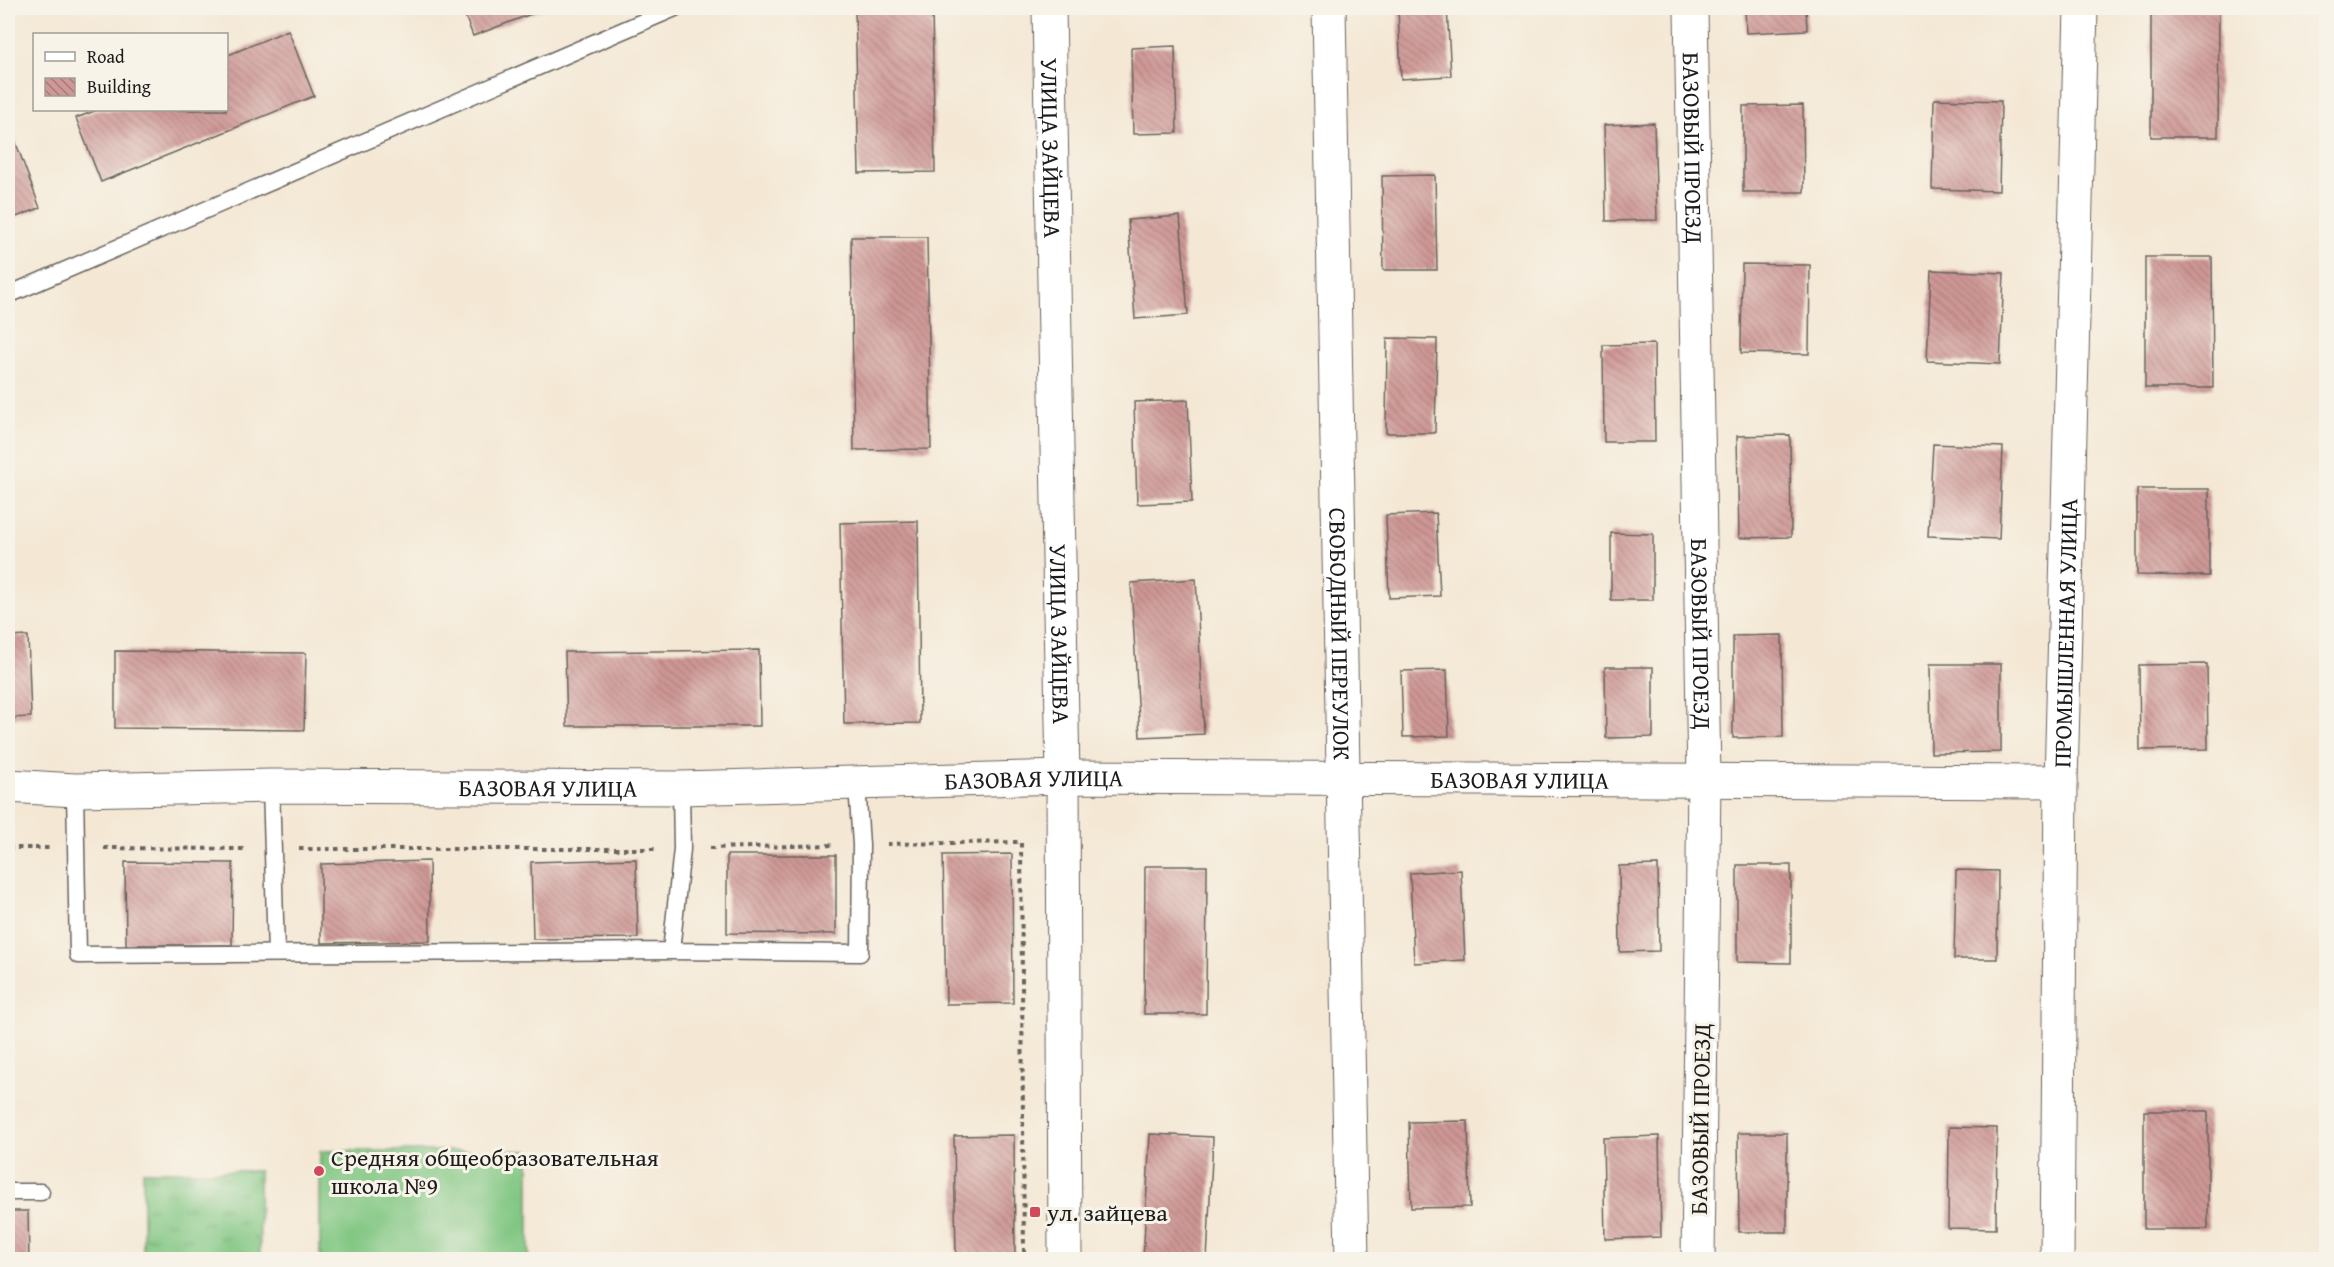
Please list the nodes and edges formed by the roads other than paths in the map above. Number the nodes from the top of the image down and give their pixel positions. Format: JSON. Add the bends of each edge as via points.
{"nodes":[{"id":1,"x":675,"y":8,"type":"edge"},
{"id":2,"x":1049,"y":8,"type":"edge"},
{"id":3,"x":1329,"y":8,"type":"edge"},
{"id":4,"x":1691,"y":8,"type":"edge"},
{"id":5,"x":2081,"y":8,"type":"edge"},
{"id":6,"x":8,"y":295,"type":"edge"},
{"id":7,"x":1063,"y":777,"type":"junction"},
{"id":8,"x":1344,"y":779,"type":"junction"},
{"id":9,"x":1704,"y":780,"type":"junction"},
{"id":10,"x":2061,"y":782,"type":"junction"},
{"id":11,"x":857,"y":784,"type":"junction"},
{"id":12,"x":8,"y":786,"type":"edge"},
{"id":13,"x":272,"y":786,"type":"junction"},
{"id":14,"x":681,"y":788,"type":"junction"},
{"id":15,"x":75,"y":790,"type":"junction"},
{"id":16,"x":671,"y":951,"type":"junction"},
{"id":17,"x":276,"y":953,"type":"junction"},
{"id":18,"x":8,"y":1192,"type":"edge"},
{"id":19,"x":41,"y":1192,"type":"dead end"},
{"id":20,"x":1065,"y":1260,"type":"edge"},
{"id":21,"x":1352,"y":1260,"type":"edge"},
{"id":22,"x":1698,"y":1260,"type":"edge"},
{"id":23,"x":2057,"y":1260,"type":"edge"}],
"edges":[{"from":1,"to":6,"type":"lane"},
{"from":2,"to":7,"type":"street","name":"УЛИЦА ЗАЙЦЕВА"},
{"from":3,"to":8,"type":"street","name":"СВОБОДНЫЙ ПЕРЕУЛОК"},
{"from":4,"to":9,"type":"street","name":"БАЗОВЫЙ ПРОЕЗД"},
{"from":5,"to":10,"type":"street","name":"ПРОМЫШЛЕННАЯ УЛИЦА"},
{"from":7,"to":8,"type":"street","name":"БАЗОВАЯ УЛИЦА"},
{"from":7,"to":11,"type":"street","name":"БАЗОВАЯ УЛИЦА"},
{"from":7,"to":20,"type":"street","name":"УЛИЦА ЗАЙЦЕВА"},
{"from":8,"to":9,"type":"street","name":"БАЗОВАЯ УЛИЦА"},
{"from":8,"to":21,"type":"street","name":"СВОБОДНЫЙ ПЕРЕУЛОК"},
{"from":9,"to":10,"type":"street","name":"БАЗОВАЯ УЛИЦА"},
{"from":9,"to":22,"type":"street","name":"БАЗОВЫЙ ПРОЕЗД"},
{"from":10,"to":23,"type":"street","name":"ПРОМЫШЛЕННАЯ УЛИЦА"},
{"from":11,"to":14,"type":"street","name":"БАЗОВАЯ УЛИЦА"},
{"from":11,"to":16,"type":"lane","via":[[860,954]]},
{"from":12,"to":15,"type":"street","name":"БАЗОВАЯ УЛИЦА"},
{"from":13,"to":14,"type":"street","name":"БАЗОВАЯ УЛИЦА"},
{"from":13,"to":15,"type":"street","name":"БАЗОВАЯ УЛИЦА"},
{"from":13,"to":17,"type":"lane"},
{"from":14,"to":16,"type":"lane","via":[[682,849]]},
{"from":15,"to":17,"type":"lane","via":[[78,955]]},
{"from":16,"to":17,"type":"lane"},
{"from":18,"to":19,"type":"lane"}]}
